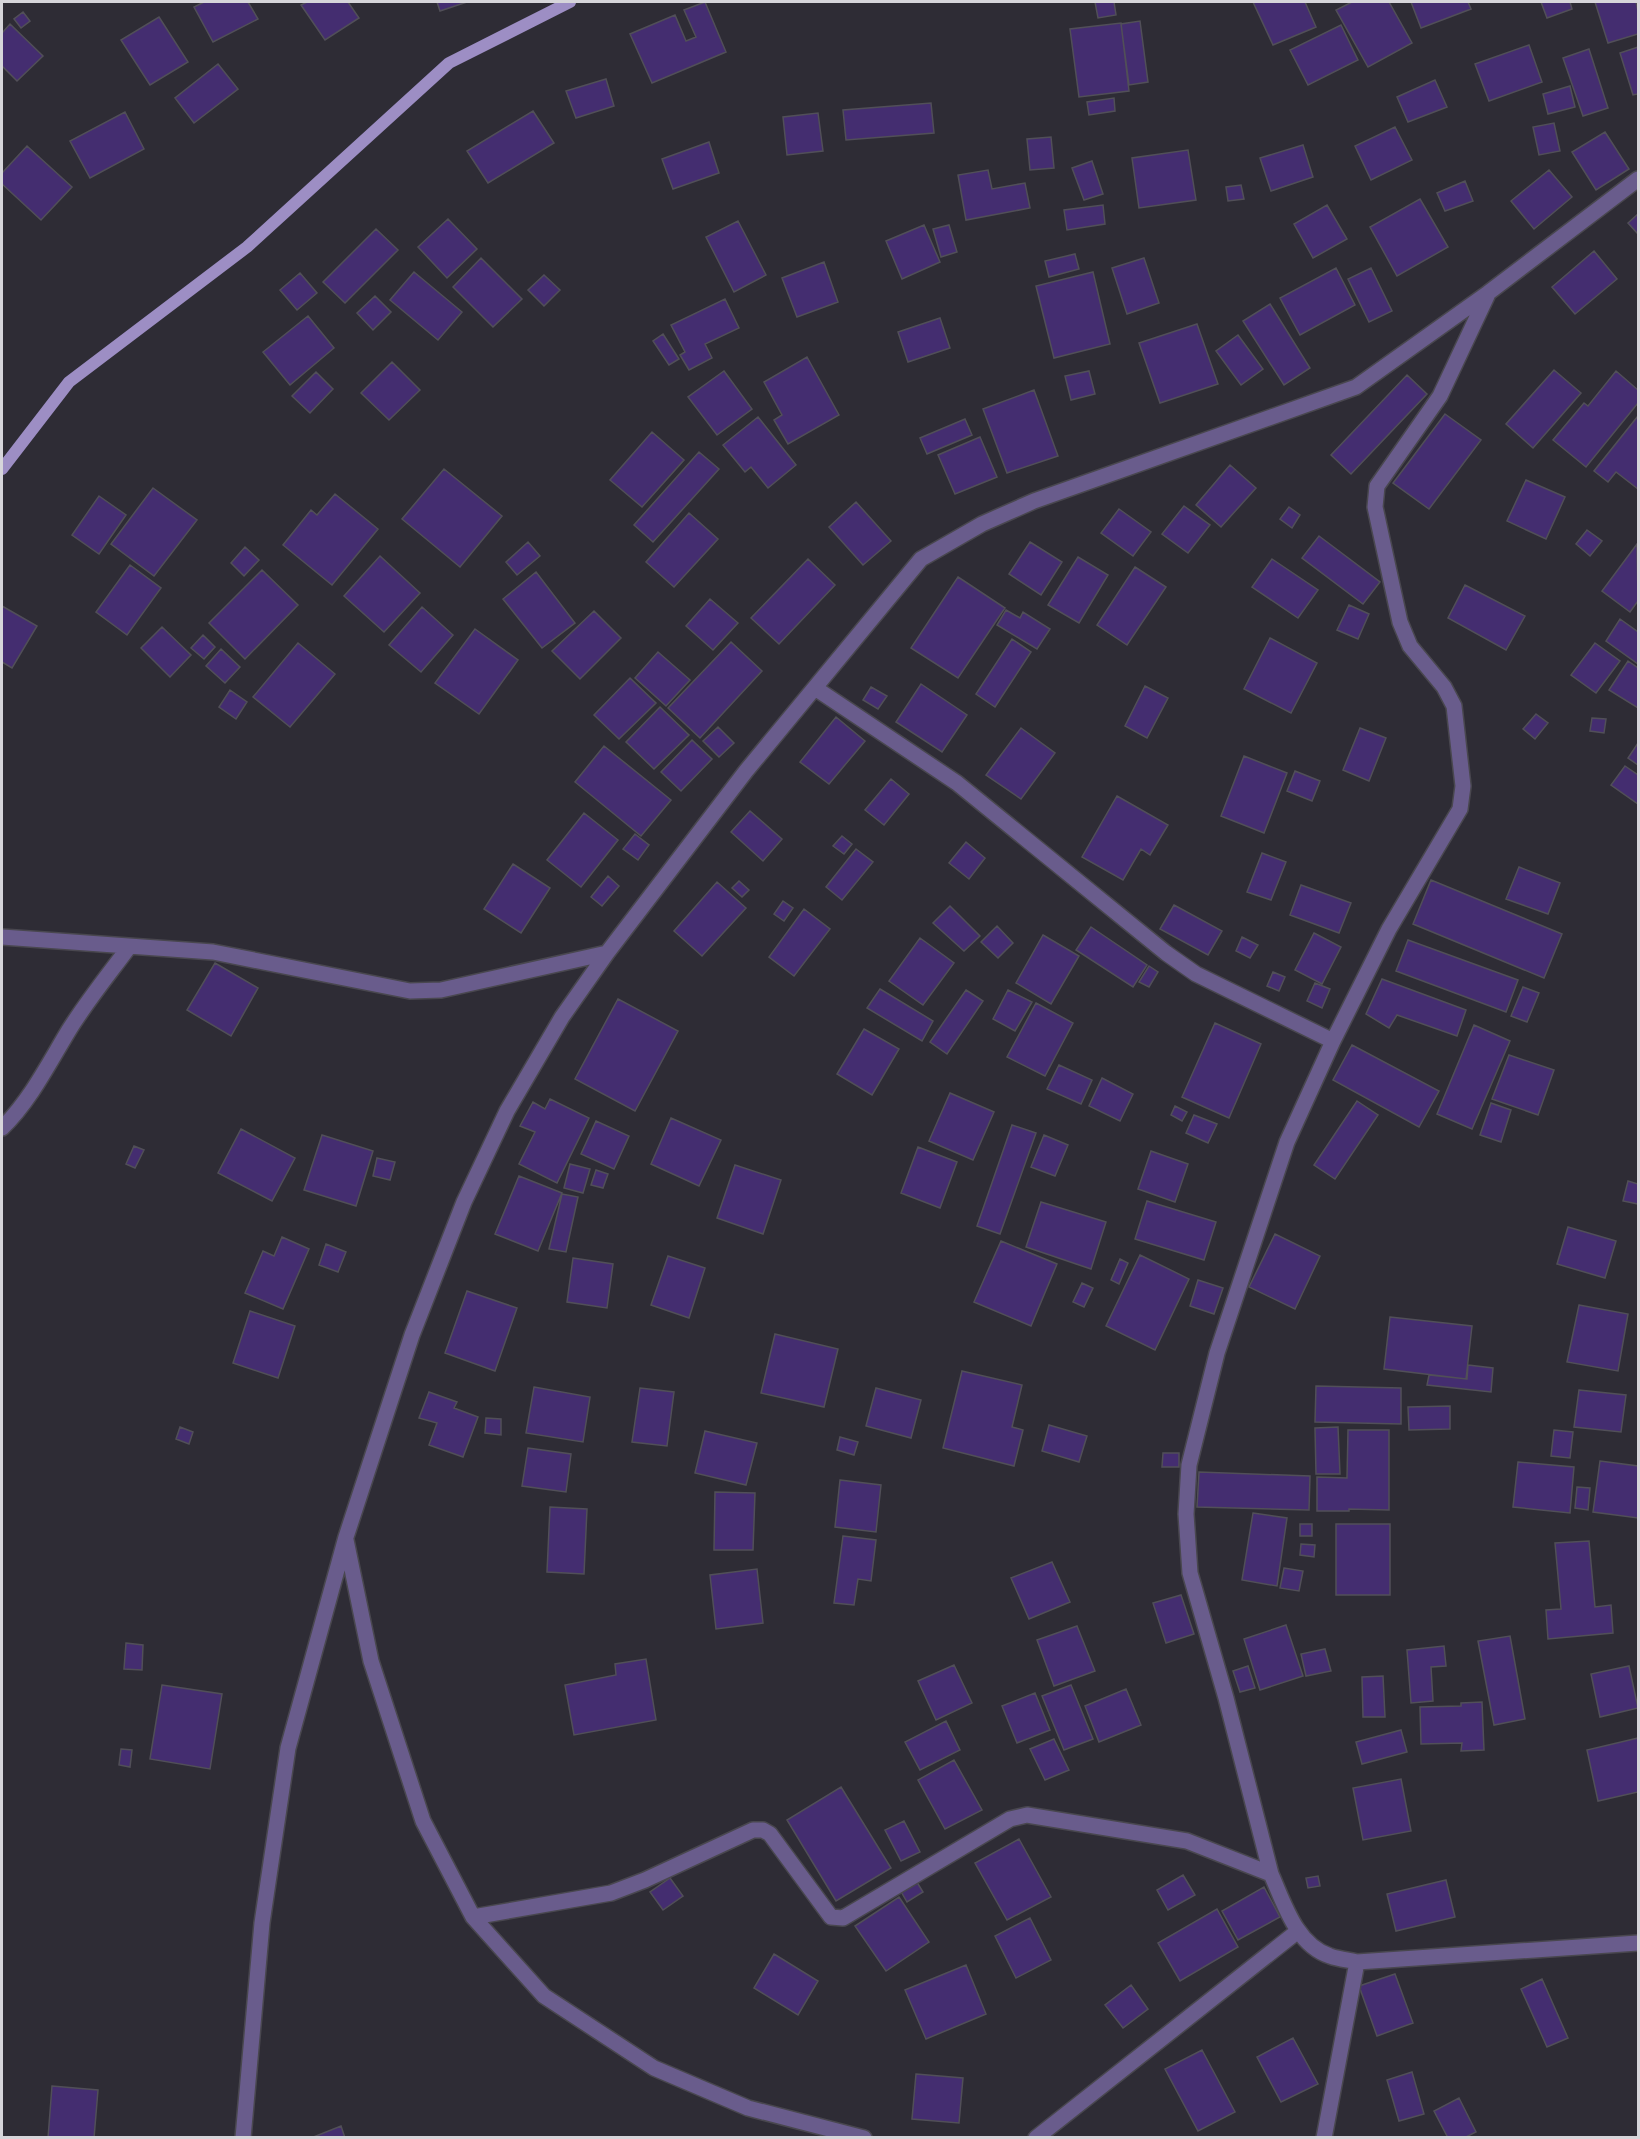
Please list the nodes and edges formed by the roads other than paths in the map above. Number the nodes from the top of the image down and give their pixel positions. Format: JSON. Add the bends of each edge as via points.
{"nodes":[{"id":1,"x":1638,"y":179,"type":"edge"},
{"id":2,"x":1488,"y":293,"type":"junction"},
{"id":3,"x":815,"y":688,"type":"junction"},
{"id":4,"x":2,"y":937,"type":"edge"},
{"id":5,"x":129,"y":947,"type":"junction"},
{"id":6,"x":607,"y":953,"type":"junction"},
{"id":7,"x":1333,"y":1041,"type":"junction"},
{"id":8,"x":2,"y":1128,"type":"edge"},
{"id":9,"x":346,"y":1537,"type":"junction"},
{"id":10,"x":1271,"y":1874,"type":"junction"},
{"id":11,"x":473,"y":1917,"type":"junction"},
{"id":12,"x":1298,"y":1931,"type":"junction"},
{"id":13,"x":1638,"y":1943,"type":"edge"},
{"id":14,"x":1357,"y":1962,"type":"junction"},
{"id":15,"x":243,"y":2138,"type":"edge"},
{"id":16,"x":864,"y":2138,"type":"edge"},
{"id":17,"x":1036,"y":2138,"type":"edge"},
{"id":18,"x":1324,"y":2138,"type":"edge"}],
"edges":[{"from":1,"to":2,"type":"street"},
{"from":2,"to":3,"type":"street","via":[[1356,387],[1034,501],[982,524],[921,559]]},
{"from":2,"to":7,"type":"street","via":[[1440,396],[1377,486],[1375,507],[1400,622],[1410,646],[1444,687],[1454,706],[1463,786],[1460,809],[1389,929]]},
{"from":3,"to":6,"type":"street"},
{"from":3,"to":7,"type":"street","via":[[957,783],[1196,974]]},
{"from":4,"to":5,"type":"street"},
{"from":5,"to":6,"type":"street","via":[[213,952],[411,991],[441,990]]},
{"from":5,"to":8,"type":"street"},
{"from":6,"to":9,"type":"street","via":[[562,1017],[507,1111],[464,1202],[412,1335]]},
{"from":7,"to":10,"type":"street","via":[[1287,1142],[1217,1353],[1190,1465],[1186,1514],[1190,1573]]},
{"from":9,"to":11,"type":"street","via":[[371,1661],[423,1821]]},
{"from":9,"to":15,"type":"street","via":[[288,1748],[262,1923]]},
{"from":10,"to":11,"type":"street","via":[[1187,1841],[1027,1815],[1010,1819],[843,1918],[831,1917],[770,1834],[763,1830],[753,1830],[611,1893]]},
{"from":10,"to":12,"type":"street"},
{"from":11,"to":16,"type":"street","via":[[544,1996],[654,2068],[748,2108]]},
{"from":12,"to":14,"type":"street","via":[[1328,1956]]},
{"from":12,"to":17,"type":"street"},
{"from":13,"to":14,"type":"street"},
{"from":14,"to":18,"type":"street"}]}
